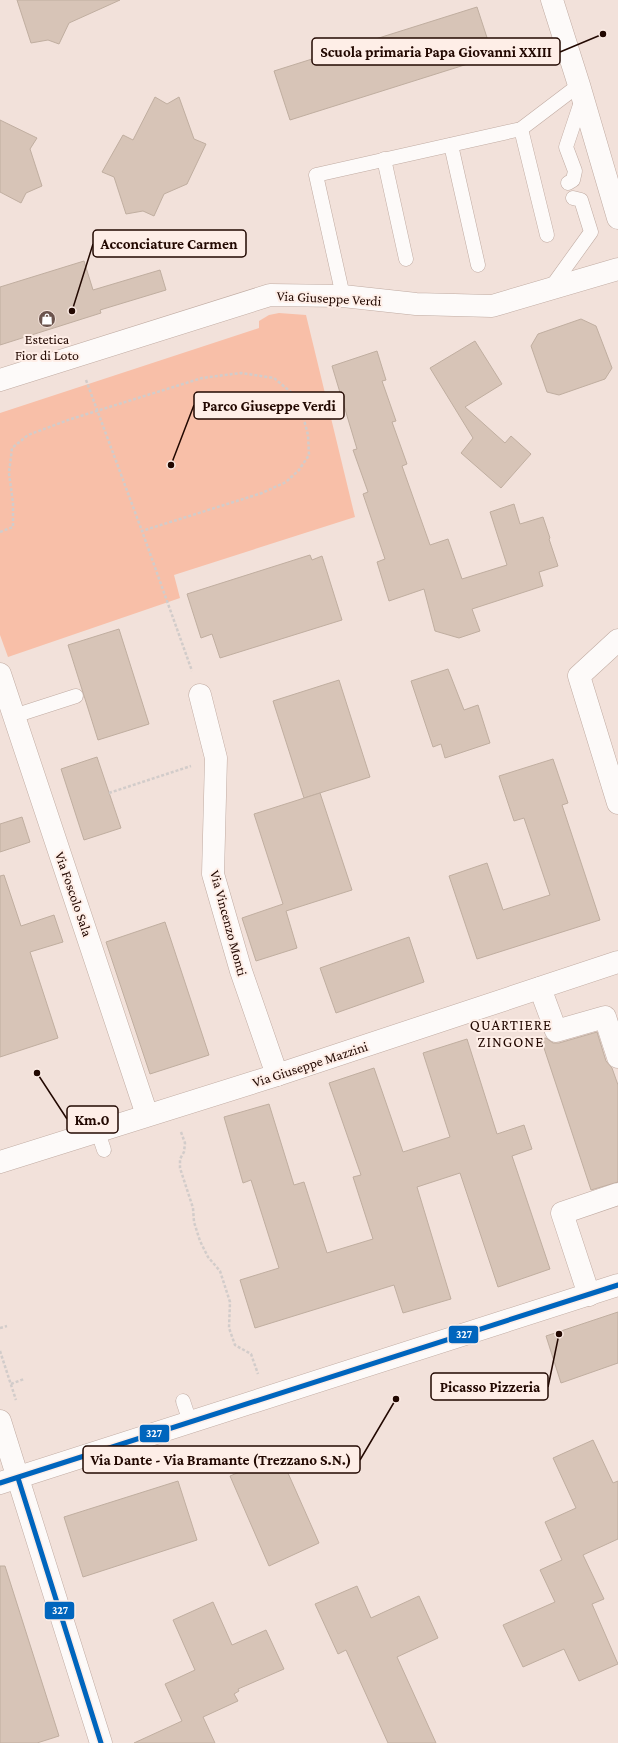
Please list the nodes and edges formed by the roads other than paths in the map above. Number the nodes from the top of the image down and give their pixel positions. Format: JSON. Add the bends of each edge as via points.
{"nodes":[{"id":1,"x":552,"y":0,"type":"edge"},
{"id":2,"x":581,"y":91,"type":"junction"},
{"id":3,"x":522,"y":129,"type":"junction"},
{"id":4,"x":451,"y":145,"type":"junction"},
{"id":5,"x":384,"y":160,"type":"junction"},
{"id":6,"x":568,"y":183,"type":"dead end"},
{"id":7,"x":573,"y":198,"type":"dead end"},
{"id":8,"x":618,"y":218,"type":"edge"},
{"id":9,"x":547,"y":235,"type":"dead end"},
{"id":10,"x":406,"y":259,"type":"dead end"},
{"id":11,"x":478,"y":265,"type":"dead end"},
{"id":12,"x":618,"y":269,"type":"edge"},
{"id":13,"x":550,"y":289,"type":"junction"},
{"id":14,"x":343,"y":296,"type":"junction"},
{"id":15,"x":0,"y":380,"type":"edge"},
{"id":16,"x":618,"y":640,"type":"edge"},
{"id":17,"x":0,"y":674,"type":"edge"},
{"id":18,"x":200,"y":695,"type":"road end"},
{"id":19,"x":76,"y":696,"type":"dead end"},
{"id":20,"x":14,"y":716,"type":"junction"},
{"id":21,"x":618,"y":803,"type":"edge"},
{"id":22,"x":618,"y":962,"type":"edge"},
{"id":23,"x":540,"y":988,"type":"junction"},
{"id":24,"x":618,"y":1057,"type":"edge"},
{"id":25,"x":276,"y":1075,"type":"junction"},
{"id":26,"x":147,"y":1115,"type":"junction"},
{"id":27,"x":0,"y":1162,"type":"edge"},
{"id":28,"x":618,"y":1194,"type":"edge"},
{"id":29,"x":618,"y":1285,"type":"edge"},
{"id":30,"x":588,"y":1295,"type":"junction"},
{"id":31,"x":183,"y":1401,"type":"dead end"},
{"id":32,"x":0,"y":1421,"type":"edge"},
{"id":33,"x":190,"y":1422,"type":"junction"},
{"id":34,"x":9,"y":1480,"type":"edge"},
{"id":35,"x":101,"y":1743,"type":"edge"}],
"edges":[{"from":1,"to":2,"type":"street"},
{"from":2,"to":3,"type":"lane"},
{"from":2,"to":6,"type":"lane","via":[[566,147],[575,171],[573,180]]},
{"from":2,"to":8,"type":"street"},
{"from":3,"to":4,"type":"lane"},
{"from":3,"to":9,"type":"lane"},
{"from":4,"to":5,"type":"lane"},
{"from":4,"to":11,"type":"lane"},
{"from":5,"to":10,"type":"lane"},
{"from":5,"to":14,"type":"lane","via":[[316,175]]},
{"from":7,"to":13,"type":"lane","via":[[581,200],[584,205],[591,232]]},
{"from":12,"to":13,"type":"street","name":"Via Giuseppe Verdi"},
{"from":13,"to":14,"type":"street","name":"Via Giuseppe Verdi","via":[[492,306],[416,304]]},
{"from":14,"to":15,"type":"street","name":"Via Giuseppe Verdi","via":[[270,295]]},
{"from":16,"to":21,"type":"street","via":[[579,676]]},
{"from":17,"to":20,"type":"street","name":"Via Foscolo Sala"},
{"from":18,"to":25,"type":"street","name":"Via Vincenzo Monti","via":[[216,758],[213,874],[241,971]]},
{"from":19,"to":20,"type":"lane"},
{"from":20,"to":26,"type":"street","name":"Via Foscolo Sala"},
{"from":22,"to":23,"type":"street","name":"Via Giuseppe Mazzini"},
{"from":23,"to":24,"type":"street","via":[[556,1031],[605,1017]]},
{"from":23,"to":25,"type":"street","name":"Via Giuseppe Mazzini"},
{"from":25,"to":26,"type":"street","name":"Via Giuseppe Mazzini"},
{"from":26,"to":27,"type":"street","name":"Via Giuseppe Mazzini","via":[[101,1141]]},
{"from":28,"to":30,"type":"street","via":[[562,1213]]},
{"from":29,"to":30,"type":"street"},
{"from":30,"to":33,"type":"street"},
{"from":31,"to":33,"type":"lane"},
{"from":32,"to":34,"type":"street"},
{"from":33,"to":34,"type":"street"},
{"from":34,"to":35,"type":"street"}]}
